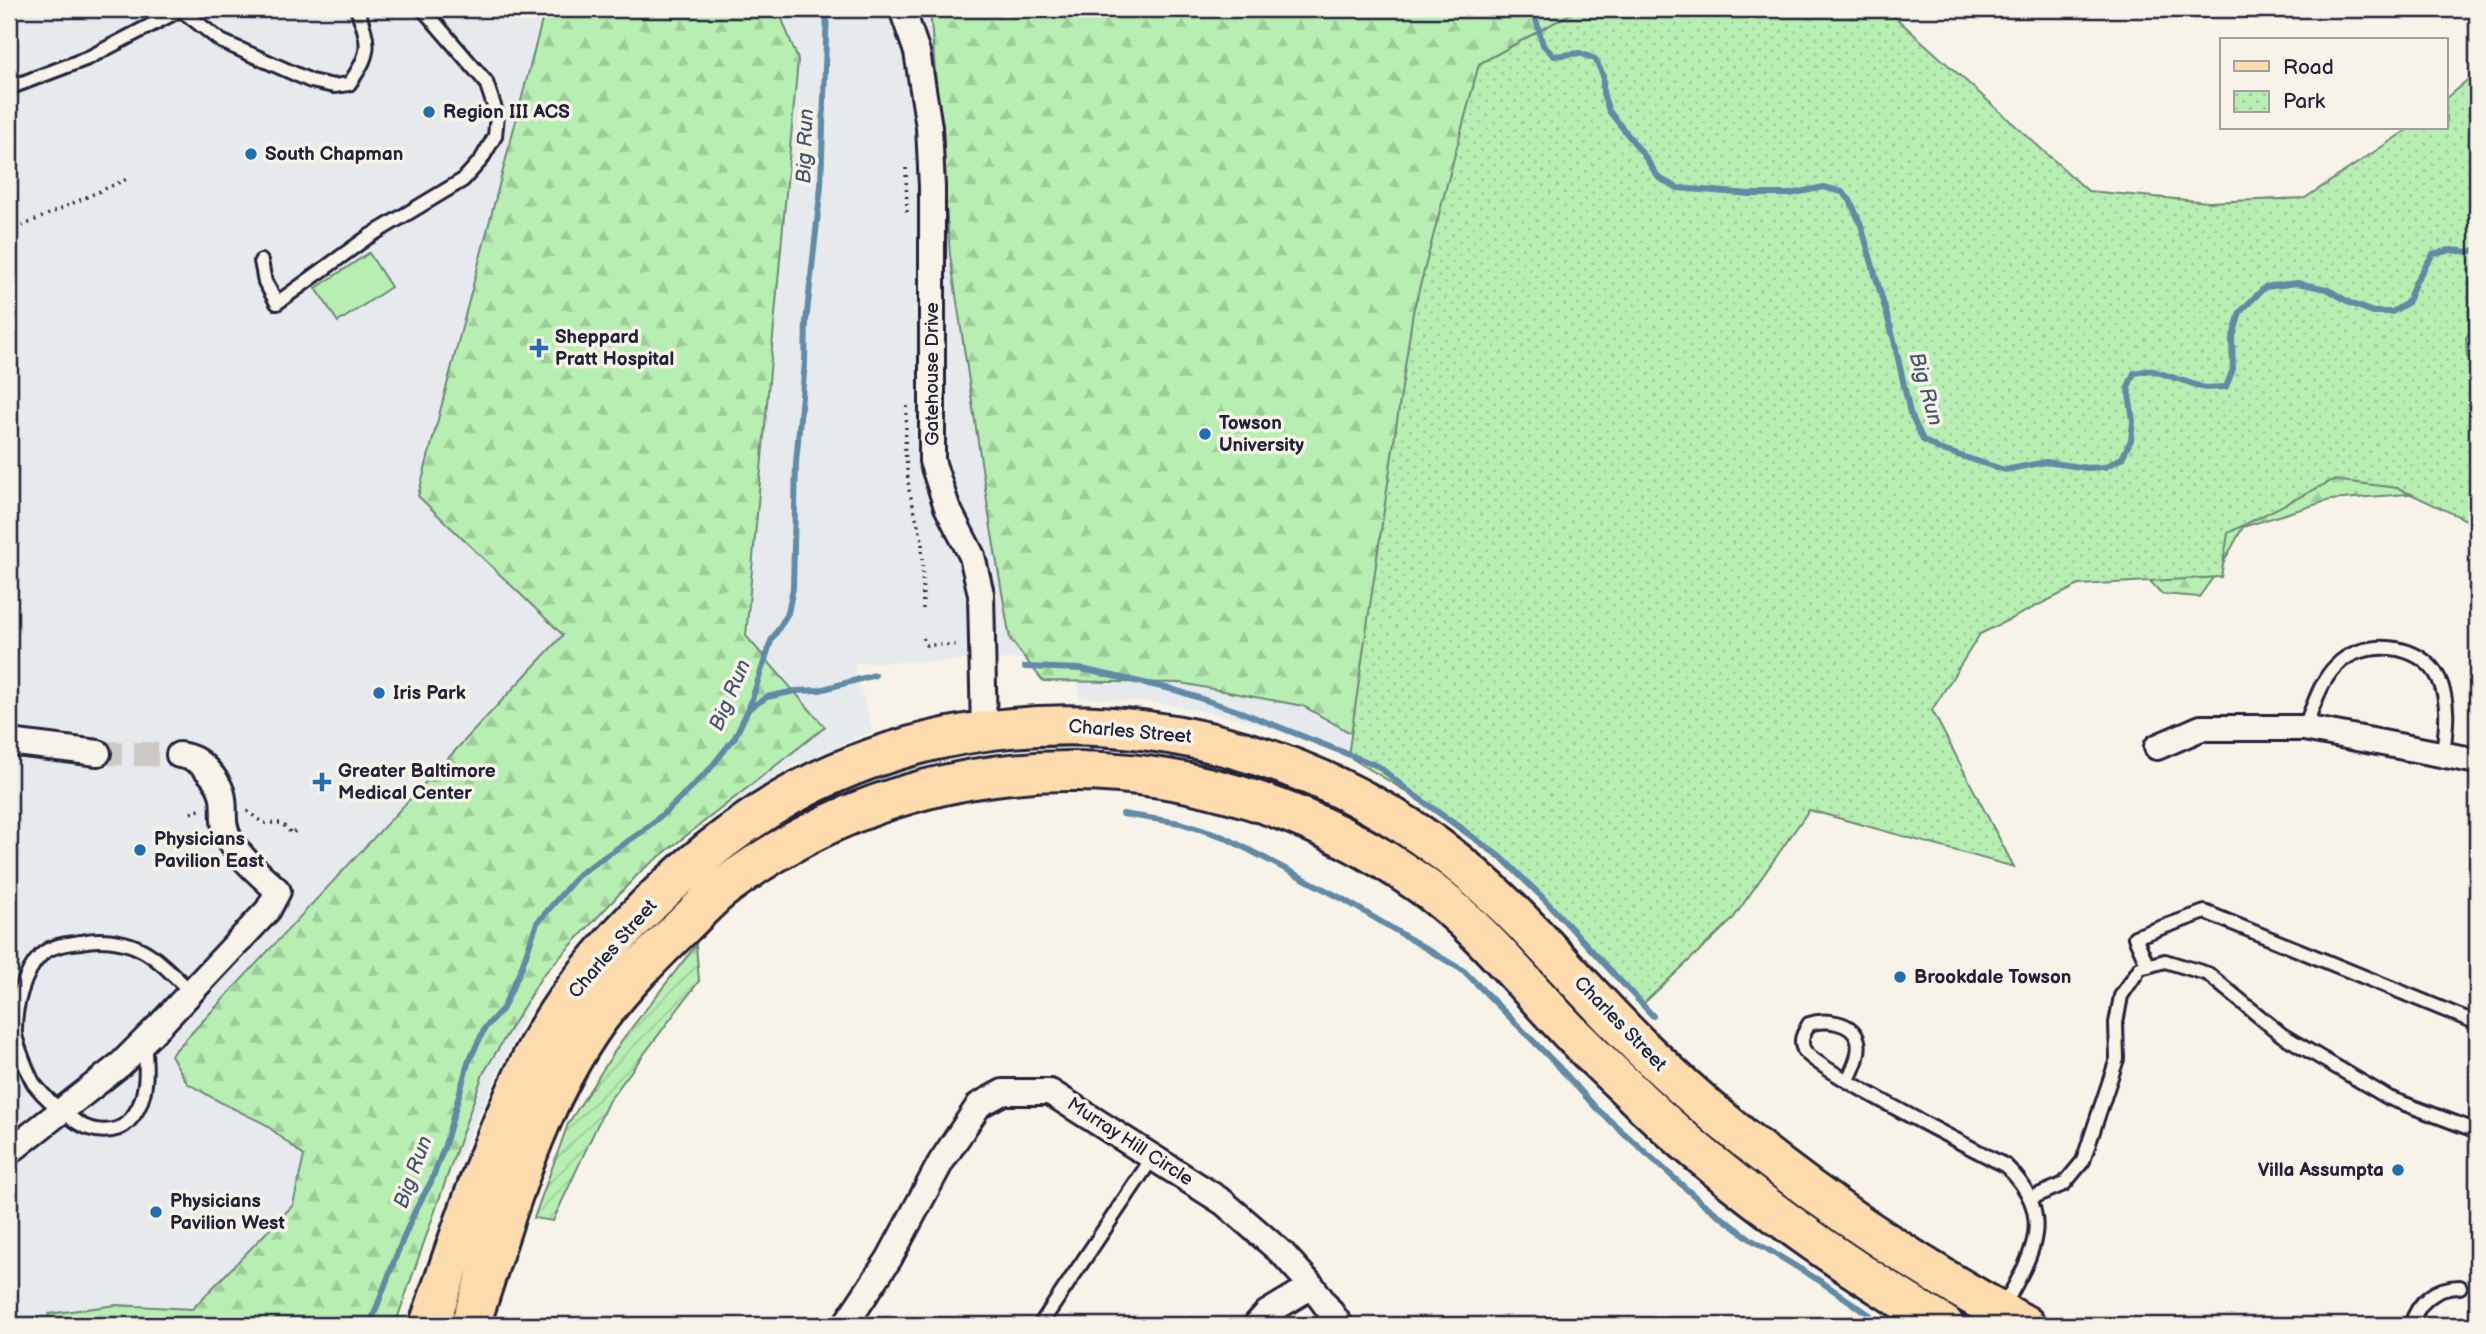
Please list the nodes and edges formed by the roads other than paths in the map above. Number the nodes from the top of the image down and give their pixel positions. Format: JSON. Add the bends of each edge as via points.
{"nodes":[{"id":1,"x":180,"y":9,"type":"edge"},
{"id":2,"x":357,"y":9,"type":"edge"},
{"id":3,"x":423,"y":9,"type":"edge"},
{"id":4,"x":902,"y":9,"type":"edge"},
{"id":5,"x":9,"y":88,"type":"edge"},
{"id":6,"x":261,"y":261,"type":"dead end"},
{"id":7,"x":2304,"y":728,"type":"junction"},
{"id":8,"x":984,"y":733,"type":"junction"},
{"id":9,"x":9,"y":742,"type":"edge"},
{"id":10,"x":2157,"y":747,"type":"dead end"},
{"id":11,"x":98,"y":753,"type":"tunnel mouth"},
{"id":12,"x":2442,"y":754,"type":"junction"},
{"id":13,"x":180,"y":755,"type":"tunnel mouth"},
{"id":14,"x":2477,"y":761,"type":"edge"},
{"id":15,"x":1123,"y":772,"type":"junction"},
{"id":16,"x":772,"y":855,"type":"junction"},
{"id":17,"x":2148,"y":966,"type":"junction"},
{"id":18,"x":191,"y":992,"type":"junction"},
{"id":19,"x":2477,"y":1023,"type":"edge"},
{"id":20,"x":144,"y":1042,"type":"junction"},
{"id":21,"x":1848,"y":1080,"type":"junction"},
{"id":22,"x":63,"y":1111,"type":"junction"},
{"id":23,"x":2477,"y":1131,"type":"edge"},
{"id":24,"x":9,"y":1152,"type":"edge"},
{"id":25,"x":1153,"y":1157,"type":"junction"},
{"id":26,"x":2031,"y":1198,"type":"junction"},
{"id":27,"x":1311,"y":1286,"type":"junction"},
{"id":28,"x":2460,"y":1287,"type":"dead end"},
{"id":29,"x":2006,"y":1321,"type":"edge"},
{"id":30,"x":429,"y":1325,"type":"edge"},
{"id":31,"x":470,"y":1325,"type":"edge"},
{"id":32,"x":845,"y":1325,"type":"edge"},
{"id":33,"x":1040,"y":1325,"type":"edge"},
{"id":34,"x":1256,"y":1325,"type":"edge"},
{"id":35,"x":1340,"y":1325,"type":"edge"},
{"id":36,"x":1944,"y":1325,"type":"edge"},
{"id":37,"x":2411,"y":1325,"type":"edge"}],
"edges":[{"from":1,"to":2,"type":"lane","via":[[221,41],[311,81],[334,86],[349,84],[360,69],[369,40]]},
{"from":1,"to":5,"type":"lane","via":[[88,58]]},
{"from":3,"to":6,"type":"lane","via":[[486,82],[497,115],[495,136],[481,160],[463,180],[368,237],[277,303],[265,282]]},
{"from":4,"to":8,"type":"street","name":"Gatehouse Drive","via":[[917,52],[929,127],[932,461],[978,575]]},
{"from":7,"to":10,"type":"street","via":[[2201,728]]},
{"from":7,"to":12,"type":"street"},
{"from":7,"to":12,"type":"lane","via":[[2336,665],[2368,649],[2390,647],[2413,654],[2438,676],[2447,722]]},
{"from":8,"to":15,"type":"main road","via":[[1013,746],[1107,752]]},
{"from":8,"to":16,"type":"main road","via":[[960,756],[867,784],[821,805],[795,821]]},
{"from":8,"to":29,"type":"main road","name":"Charles Street","via":[[1089,726],[1198,738],[1313,775],[1378,808],[1474,876],[1643,1049],[1746,1141],[1824,1200]]},
{"from":8,"to":30,"type":"main road","name":"Charles Street","via":[[863,762],[806,787],[741,826],[623,932],[564,1005],[532,1056],[481,1173]]},
{"from":9,"to":11,"type":"street"},
{"from":12,"to":14,"type":"street"},
{"from":13,"to":18,"type":"street","via":[[197,760],[219,782],[228,836],[278,891],[268,910]]},
{"from":15,"to":16,"type":"main road","name":"Charles Street","via":[[1019,773],[932,787],[858,810]]},
{"from":15,"to":36,"type":"main road","name":"Charles Street","via":[[1206,786],[1264,803],[1336,833],[1426,888],[1471,927],[1602,1064],[1702,1156],[1814,1242]]},
{"from":16,"to":31,"type":"main road","name":"Charles Street","via":[[724,887],[639,969],[597,1021],[564,1075],[527,1156]]},
{"from":17,"to":19,"type":"lane","via":[[2135,937],[2205,912]]},
{"from":17,"to":23,"type":"lane","via":[[2165,961],[2208,974],[2282,1035],[2389,1098]]},
{"from":17,"to":26,"type":"lane","via":[[2140,968],[2121,996],[2117,1059],[2083,1161],[2064,1184]]},
{"from":18,"to":20,"type":"street"},
{"from":18,"to":22,"type":"lane","via":[[140,948],[120,942],[90,940],[56,946],[41,955],[22,984],[15,1036],[33,1083]]},
{"from":20,"to":22,"type":"street"},
{"from":20,"to":22,"type":"lane","via":[[141,1101],[121,1128],[85,1127]]},
{"from":21,"to":21,"type":"lane","via":[[1812,1060],[1803,1049],[1801,1039],[1809,1024],[1833,1022],[1851,1031],[1858,1041]]},
{"from":21,"to":26,"type":"lane","via":[[2006,1166]]},
{"from":22,"to":24,"type":"street"},
{"from":25,"to":27,"type":"street","name":"Murray Hill Circle","via":[[1223,1202],[1283,1254]]},
{"from":25,"to":32,"type":"street","name":"Murray Hill Circle","via":[[1050,1092],[1003,1092],[979,1105]]},
{"from":25,"to":33,"type":"lane"},
{"from":26,"to":29,"type":"lane","via":[[2036,1234]]},
{"from":27,"to":34,"type":"street"},
{"from":27,"to":35,"type":"street","name":"Murray Hill Circle"},
{"from":28,"to":37,"type":"lane","via":[[2435,1292],[2415,1312]]}]}
